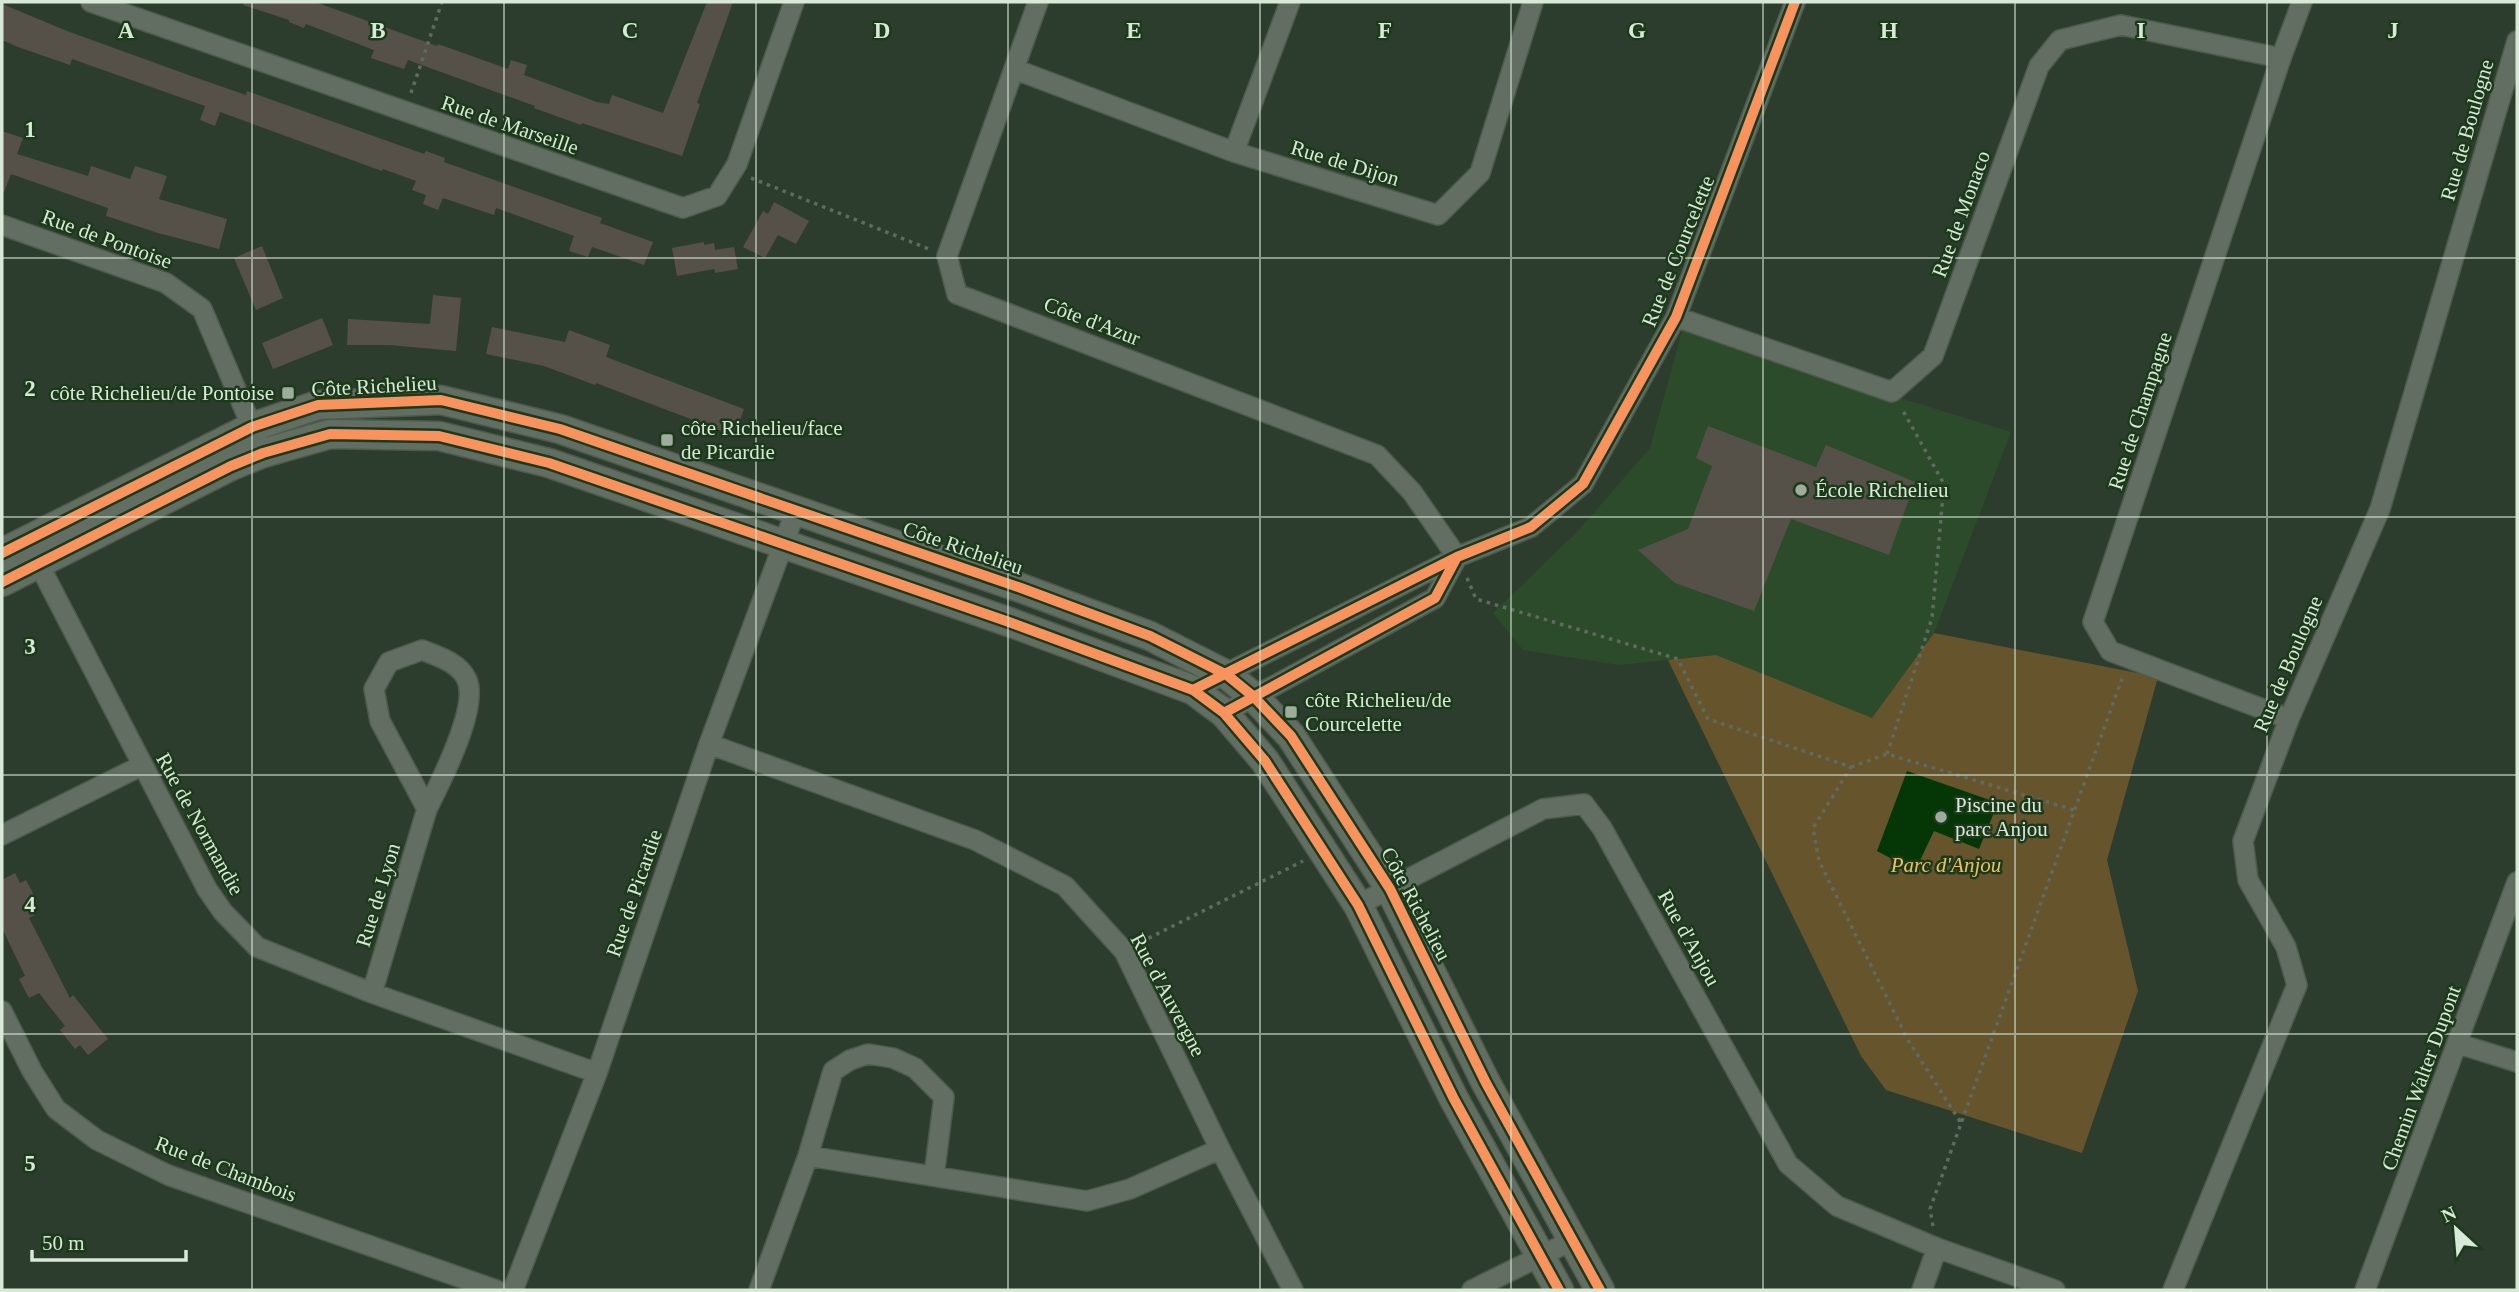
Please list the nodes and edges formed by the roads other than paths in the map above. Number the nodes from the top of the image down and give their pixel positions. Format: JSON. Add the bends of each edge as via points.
{"nodes":[{"id":1,"x":91,"y":2,"type":"edge"},
{"id":2,"x":794,"y":2,"type":"edge"},
{"id":3,"x":1038,"y":2,"type":"edge"},
{"id":4,"x":1290,"y":2,"type":"edge"},
{"id":5,"x":1532,"y":2,"type":"edge"},
{"id":6,"x":1796,"y":2,"type":"edge"},
{"id":7,"x":2302,"y":2,"type":"edge"},
{"id":8,"x":2517,"y":41,"type":"edge"},
{"id":9,"x":2281,"y":58,"type":"junction"},
{"id":10,"x":1014,"y":69,"type":"junction"},
{"id":11,"x":1234,"y":152,"type":"junction"},
{"id":12,"x":2,"y":225,"type":"edge"},
{"id":13,"x":1676,"y":317,"type":"junction"},
{"id":14,"x":258,"y":440,"type":"junction"},
{"id":15,"x":796,"y":510,"type":"junction"},
{"id":16,"x":784,"y":544,"type":"junction"},
{"id":17,"x":33,"y":552,"type":"junction"},
{"id":18,"x":2,"y":553,"type":"edge"},
{"id":19,"x":1457,"y":557,"type":"junction"},
{"id":20,"x":2,"y":582,"type":"edge"},
{"id":21,"x":1227,"y":675,"type":"junction"},
{"id":22,"x":1193,"y":690,"type":"junction"},
{"id":23,"x":1254,"y":697,"type":"junction"},
{"id":24,"x":1224,"y":713,"type":"junction"},
{"id":25,"x":2289,"y":719,"type":"junction"},
{"id":26,"x":709,"y":744,"type":"junction"},
{"id":27,"x":141,"y":766,"type":"junction"},
{"id":28,"x":427,"y":809,"type":"junction"},
{"id":29,"x":2,"y":835,"type":"edge"},
{"id":30,"x":2517,"y":882,"type":"edge"},
{"id":31,"x":1390,"y":889,"type":"junction"},
{"id":32,"x":1358,"y":905,"type":"junction"},
{"id":33,"x":372,"y":993,"type":"junction"},
{"id":34,"x":2,"y":1011,"type":"edge"},
{"id":35,"x":2459,"y":1044,"type":"junction"},
{"id":36,"x":2517,"y":1062,"type":"edge"},
{"id":37,"x":597,"y":1073,"type":"junction"},
{"id":38,"x":1220,"y":1149,"type":"junction"},
{"id":39,"x":808,"y":1156,"type":"junction"},
{"id":40,"x":934,"y":1176,"type":"junction"},
{"id":41,"x":1573,"y":1240,"type":"junction"},
{"id":42,"x":1937,"y":1248,"type":"junction"},
{"id":43,"x":1540,"y":1255,"type":"junction"},
{"id":44,"x":496,"y":1290,"type":"edge"},
{"id":45,"x":513,"y":1290,"type":"edge"},
{"id":46,"x":759,"y":1290,"type":"edge"},
{"id":47,"x":1293,"y":1290,"type":"edge"},
{"id":48,"x":1472,"y":1290,"type":"edge"},
{"id":49,"x":1559,"y":1290,"type":"edge"},
{"id":50,"x":1600,"y":1290,"type":"edge"},
{"id":51,"x":1922,"y":1290,"type":"edge"},
{"id":52,"x":2055,"y":1290,"type":"edge"},
{"id":53,"x":2173,"y":1290,"type":"edge"},
{"id":54,"x":2365,"y":1290,"type":"edge"}],
"edges":[{"from":1,"to":2,"type":"street","name":"Rue de Marseille","via":[[683,208],[718,196],[733,171]]},
{"from":3,"to":10,"type":"street"},
{"from":4,"to":11,"type":"street"},
{"from":5,"to":11,"type":"street","name":"Rue de Dijon","via":[[1480,173],[1438,215]]},
{"from":6,"to":13,"type":"street","name":"Rue de Courcelette"},
{"from":7,"to":9,"type":"street","name":"Rue de Champagne"},
{"from":8,"to":25,"type":"street","name":"Rue de Boulogne","via":[[2380,509]]},
{"from":9,"to":13,"type":"street","name":"Rue de Monaco","via":[[2122,25],[2060,40],[2039,66],[1933,356],[1892,392]]},
{"from":9,"to":25,"type":"street","name":"Rue de Champagne","via":[[2093,622],[2110,651]]},
{"from":10,"to":11,"type":"street","name":"Rue de Dijon"},
{"from":10,"to":19,"type":"street","name":"Côte d'Azur","via":[[947,256],[957,294],[1377,455],[1412,492]]},
{"from":12,"to":14,"type":"street","name":"Rue de Pontoise","via":[[166,283],[202,310]]},
{"from":13,"to":19,"type":"street","name":"Rue de Courcelette","via":[[1583,484],[1531,527]]},
{"from":14,"to":15,"type":"street","name":"Côte Richelieu","via":[[318,405],[441,400],[560,429]]},
{"from":14,"to":16,"type":"street","name":"Côte Richelieu","via":[[330,434],[439,436],[549,463]]},
{"from":14,"to":17,"type":"street","name":"Côte Richelieu","via":[[231,466]]},
{"from":15,"to":16,"type":"street","name":"Rue de Picardie"},
{"from":15,"to":21,"type":"street","name":"Côte Richelieu","via":[[1150,636]]},
{"from":16,"to":22,"type":"street","name":"Côte Richelieu"},
{"from":16,"to":26,"type":"street","name":"Rue de Picardie"},
{"from":17,"to":18,"type":"street","name":"Côte Richelieu"},
{"from":17,"to":20,"type":"street","name":"Côte Richelieu"},
{"from":17,"to":27,"type":"street","name":"Rue de Normandie"},
{"from":19,"to":21,"type":"street","name":"Rue de Courcelette"},
{"from":19,"to":23,"type":"street","via":[[1435,598]]},
{"from":21,"to":22,"type":"street","name":"Rue de Courcelette"},
{"from":21,"to":23,"type":"street","name":"Côte Richelieu"},
{"from":22,"to":24,"type":"street","name":"Côte Richelieu"},
{"from":23,"to":24,"type":"street"},
{"from":23,"to":31,"type":"street","name":"Côte Richelieu","via":[[1291,736]]},
{"from":24,"to":32,"type":"street","name":"Côte Richelieu","via":[[1265,761]]},
{"from":25,"to":53,"type":"street","name":"Rue de Boulogne","via":[[2243,841],[2248,880],[2286,947],[2297,985]]},
{"from":26,"to":37,"type":"street","name":"Rue de Picardie"},
{"from":26,"to":38,"type":"street","name":"Rue d'Auvergne","via":[[975,840],[1066,886],[1124,951]]},
{"from":27,"to":29,"type":"street"},
{"from":27,"to":33,"type":"street","name":"Rue de Normandie","via":[[207,888],[257,947]]},
{"from":28,"to":28,"type":"street","name":"Rue de Lyon","via":[[452,758],[469,703],[467,680],[452,663],[422,650],[389,662],[374,689],[380,721]]},
{"from":28,"to":33,"type":"street","name":"Rue de Lyon"},
{"from":30,"to":35,"type":"street","name":"Chemin Walter Dupont"},
{"from":31,"to":32,"type":"street","name":"Rue d'Anjou"},
{"from":31,"to":41,"type":"street","name":"Côte Richelieu","via":[[1486,1083]]},
{"from":31,"to":42,"type":"street","name":"Rue d'Anjou","via":[[1543,808],[1584,804],[1602,828],[1788,1164],[1837,1206]]},
{"from":32,"to":43,"type":"street","name":"Côte Richelieu","via":[[1454,1099]]},
{"from":33,"to":37,"type":"street","name":"Rue de Normandie"},
{"from":34,"to":44,"type":"street","name":"Rue de Chambois","via":[[56,1109],[97,1140],[168,1175]]},
{"from":35,"to":36,"type":"street"},
{"from":35,"to":54,"type":"street","name":"Chemin Walter Dupont"},
{"from":37,"to":45,"type":"street","name":"Rue de Picardie"},
{"from":38,"to":40,"type":"street","via":[[1130,1189],[1087,1201]]},
{"from":38,"to":47,"type":"street","name":"Rue d'Auvergne"},
{"from":39,"to":40,"type":"street"},
{"from":39,"to":40,"type":"street","via":[[833,1071],[868,1054],[915,1068],[944,1097]]},
{"from":39,"to":46,"type":"street"},
{"from":41,"to":43,"type":"street"},
{"from":41,"to":50,"type":"street","name":"Côte Richelieu"},
{"from":42,"to":51,"type":"street"},
{"from":42,"to":52,"type":"street"},
{"from":43,"to":48,"type":"street"},
{"from":43,"to":49,"type":"street","name":"Côte Richelieu"}]}
